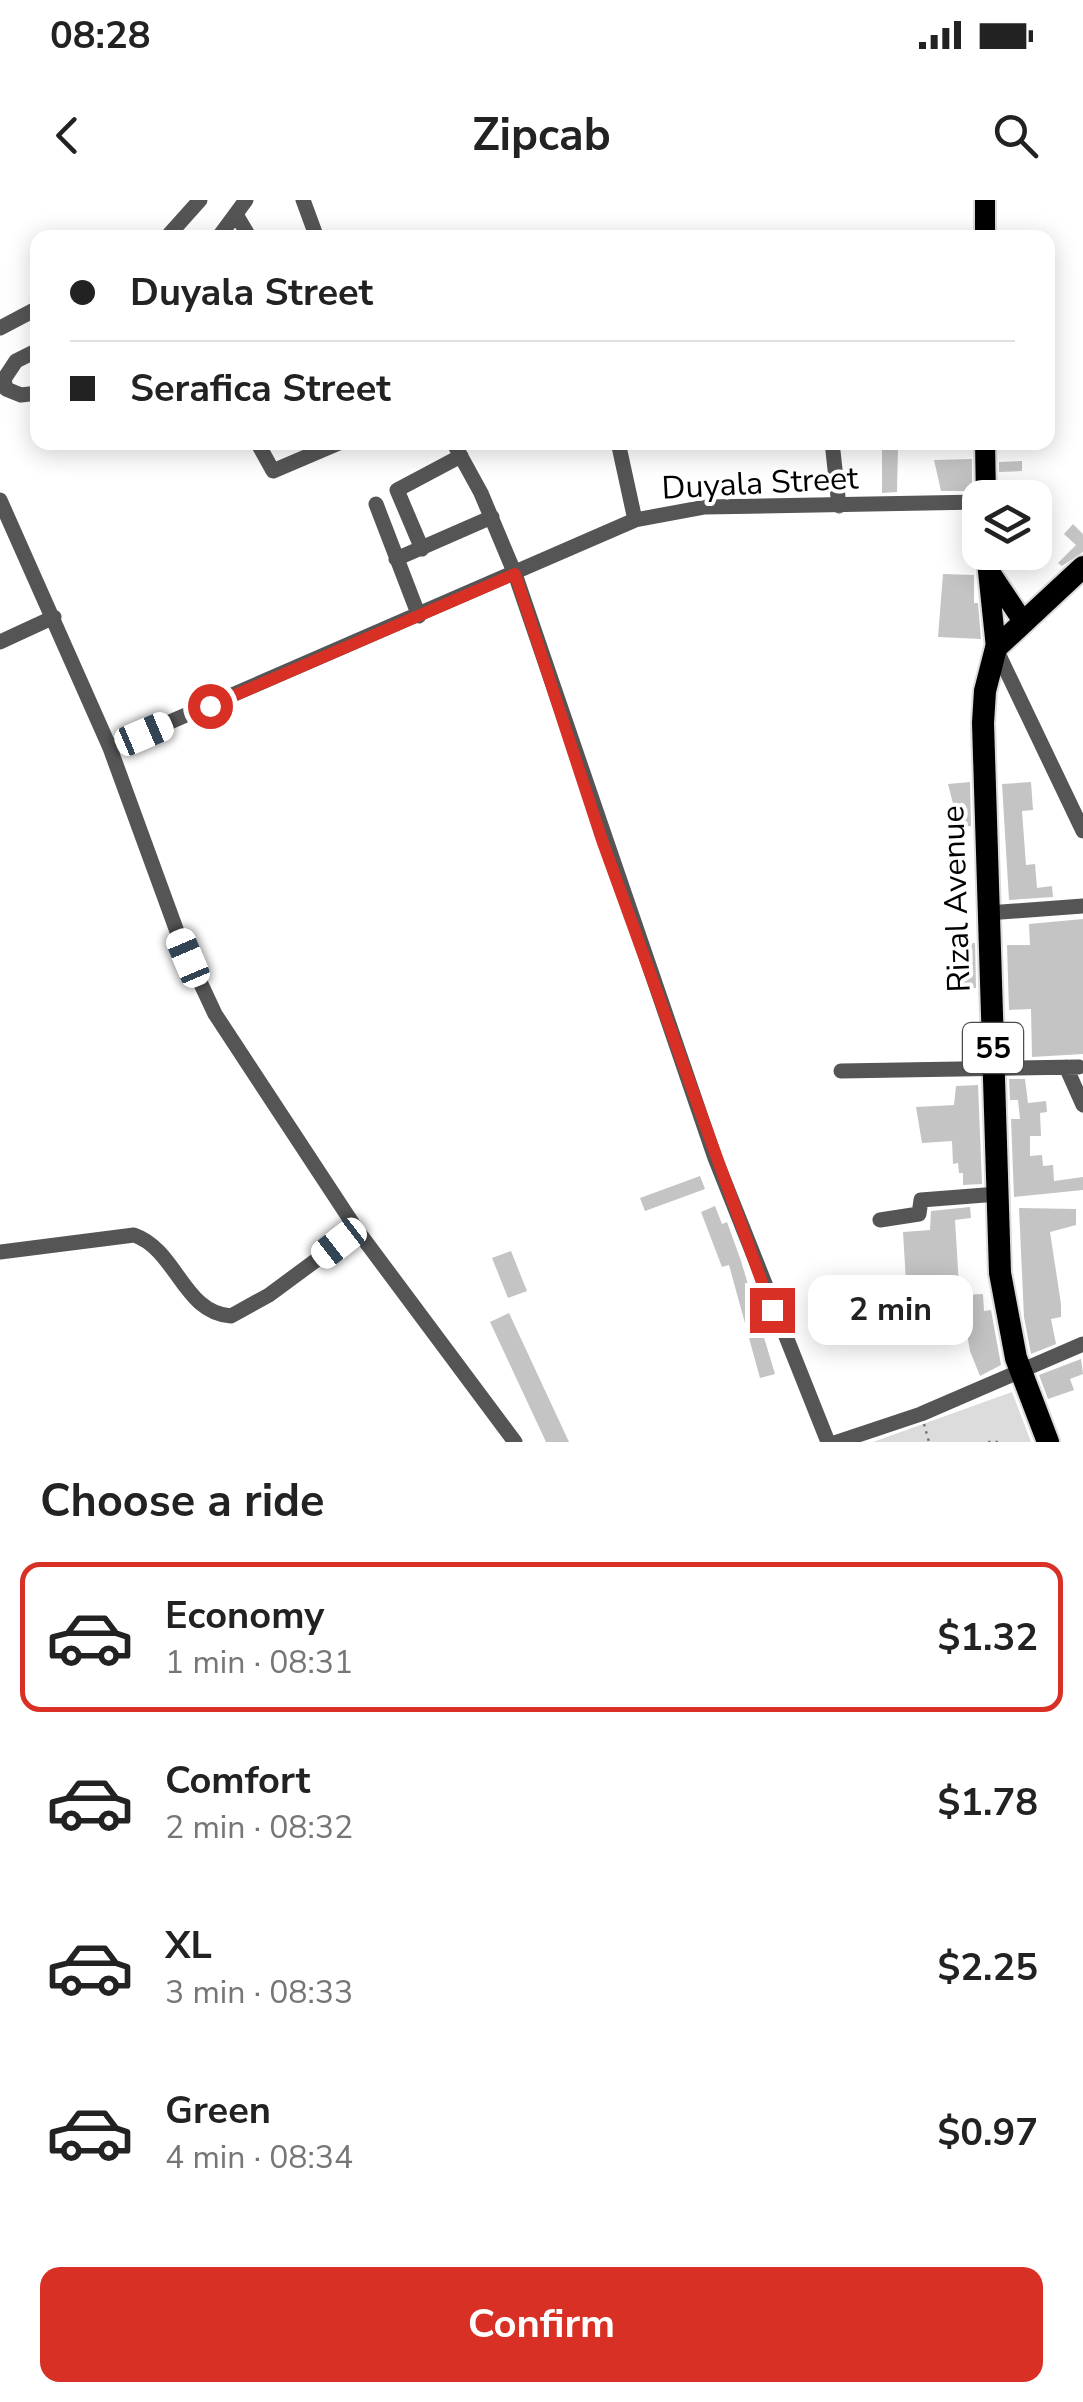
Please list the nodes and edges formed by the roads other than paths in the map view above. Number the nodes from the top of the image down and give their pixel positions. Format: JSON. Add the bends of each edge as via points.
{"nodes":[{"id":1,"x":199,"y":200,"type":"edge"},
{"id":2,"x":246,"y":200,"type":"edge"},
{"id":3,"x":303,"y":200,"type":"edge"},
{"id":4,"x":985,"y":200,"type":"edge"},
{"id":5,"x":238,"y":216,"type":"junction"},
{"id":6,"x":173,"y":230,"type":"edge"},
{"id":7,"x":225,"y":230,"type":"edge"},
{"id":8,"x":246,"y":230,"type":"edge"},
{"id":9,"x":314,"y":230,"type":"edge"},
{"id":10,"x":985,"y":230,"type":"edge"},
{"id":11,"x":30,"y":312,"type":"edge"},
{"id":12,"x":0,"y":328,"type":"edge"},
{"id":13,"x":30,"y":355,"type":"edge"},
{"id":14,"x":3,"y":390,"type":"edge"},
{"id":15,"x":30,"y":394,"type":"edge"},
{"id":16,"x":262,"y":450,"type":"edge"},
{"id":17,"x":317,"y":450,"type":"edge"},
{"id":18,"x":456,"y":450,"type":"edge"},
{"id":19,"x":458,"y":450,"type":"edge"},
{"id":20,"x":620,"y":450,"type":"edge"},
{"id":21,"x":833,"y":450,"type":"edge"},
{"id":22,"x":985,"y":450,"type":"edge"},
{"id":23,"x":984,"y":480,"type":"edge"},
{"id":24,"x":0,"y":500,"type":"edge"},
{"id":25,"x":962,"y":501,"type":"edge"},
{"id":26,"x":376,"y":504,"type":"dead end"},
{"id":27,"x":840,"y":506,"type":"junction"},
{"id":28,"x":492,"y":517,"type":"junction"},
{"id":29,"x":634,"y":520,"type":"junction"},
{"id":30,"x":422,"y":549,"type":"junction"},
{"id":31,"x":396,"y":559,"type":"junction"},
{"id":32,"x":1083,"y":567,"type":"edge"},
{"id":33,"x":987,"y":570,"type":"edge"},
{"id":34,"x":991,"y":570,"type":"edge"},
{"id":35,"x":515,"y":574,"type":"junction"},
{"id":36,"x":419,"y":616,"type":"junction"},
{"id":37,"x":54,"y":617,"type":"junction"},
{"id":38,"x":1024,"y":623,"type":"junction"},
{"id":39,"x":0,"y":642,"type":"edge"},
{"id":40,"x":996,"y":648,"type":"junction"},
{"id":41,"x":110,"y":748,"type":"junction"},
{"id":42,"x":1083,"y":830,"type":"edge"},
{"id":43,"x":1083,"y":906,"type":"edge"},
{"id":44,"x":988,"y":913,"type":"junction"},
{"id":45,"x":993,"y":1066,"type":"junction"},
{"id":46,"x":841,"y":1071,"type":"dead end"},
{"id":47,"x":1083,"y":1105,"type":"edge"},
{"id":48,"x":998,"y":1194,"type":"junction"},
{"id":49,"x":880,"y":1220,"type":"dead end"},
{"id":50,"x":356,"y":1230,"type":"junction"},
{"id":51,"x":0,"y":1252,"type":"edge"},
{"id":52,"x":1083,"y":1344,"type":"edge"},
{"id":53,"x":1020,"y":1373,"type":"junction"},
{"id":54,"x":516,"y":1442,"type":"edge"},
{"id":55,"x":828,"y":1442,"type":"edge"},
{"id":56,"x":837,"y":1442,"type":"edge"},
{"id":57,"x":1048,"y":1442,"type":"edge"}],
"edges":[{"from":1,"to":6,"type":"street"},
{"from":2,"to":5,"type":"street"},
{"from":3,"to":9,"type":"street"},
{"from":4,"to":10,"type":"main road"},
{"from":5,"to":7,"type":"street"},
{"from":5,"to":8,"type":"street"},
{"from":11,"to":12,"type":"street"},
{"from":13,"to":14,"type":"street","via":[[10,366]]},
{"from":14,"to":15,"type":"street"},
{"from":16,"to":17,"type":"street","via":[[273,470]]},
{"from":18,"to":30,"type":"street","via":[[397,490]]},
{"from":19,"to":28,"type":"street"},
{"from":20,"to":29,"type":"street"},
{"from":21,"to":27,"type":"street"},
{"from":22,"to":23,"type":"main road"},
{"from":24,"to":37,"type":"street"},
{"from":25,"to":27,"type":"street","name":"Duyala Street"},
{"from":26,"to":31,"type":"street"},
{"from":27,"to":29,"type":"street","name":"Duyala Street","via":[[705,507]]},
{"from":28,"to":30,"type":"street"},
{"from":28,"to":35,"type":"street"},
{"from":29,"to":35,"type":"street","name":"Duyala Street"},
{"from":30,"to":31,"type":"street"},
{"from":31,"to":36,"type":"street"},
{"from":32,"to":38,"type":"highway"},
{"from":33,"to":40,"type":"main road"},
{"from":34,"to":38,"type":"main road"},
{"from":35,"to":36,"type":"street","name":"Duyala Street"},
{"from":35,"to":55,"type":"street","via":[[715,1158]]},
{"from":36,"to":41,"type":"street","name":"Duyala Street"},
{"from":37,"to":39,"type":"street"},
{"from":37,"to":41,"type":"street"},
{"from":38,"to":40,"type":"highway"},
{"from":40,"to":42,"type":"street"},
{"from":40,"to":44,"type":"highway","name":"Rizal Avenue","number":"55","via":[[984,723]]},
{"from":41,"to":50,"type":"street","via":[[215,1014]]},
{"from":43,"to":44,"type":"street"},
{"from":44,"to":45,"type":"highway","name":"Rizal Avenue","number":"55"},
{"from":45,"to":46,"type":"street"},
{"from":45,"to":47,"type":"street","via":[[1073,1067]]},
{"from":45,"to":48,"type":"highway","name":"Rizal Avenue","number":"55"},
{"from":48,"to":49,"type":"street","via":[[921,1200],[909,1219]]},
{"from":48,"to":53,"type":"highway","name":"Rizal Avenue","number":"55","via":[[1002,1291]]},
{"from":50,"to":51,"type":"street","via":[[231,1316],[204,1310],[159,1250],[134,1235]]},
{"from":50,"to":54,"type":"street"},
{"from":52,"to":53,"type":"street"},
{"from":53,"to":56,"type":"street"},
{"from":53,"to":57,"type":"highway","name":"Rizal Avenue","number":"55"}]}
